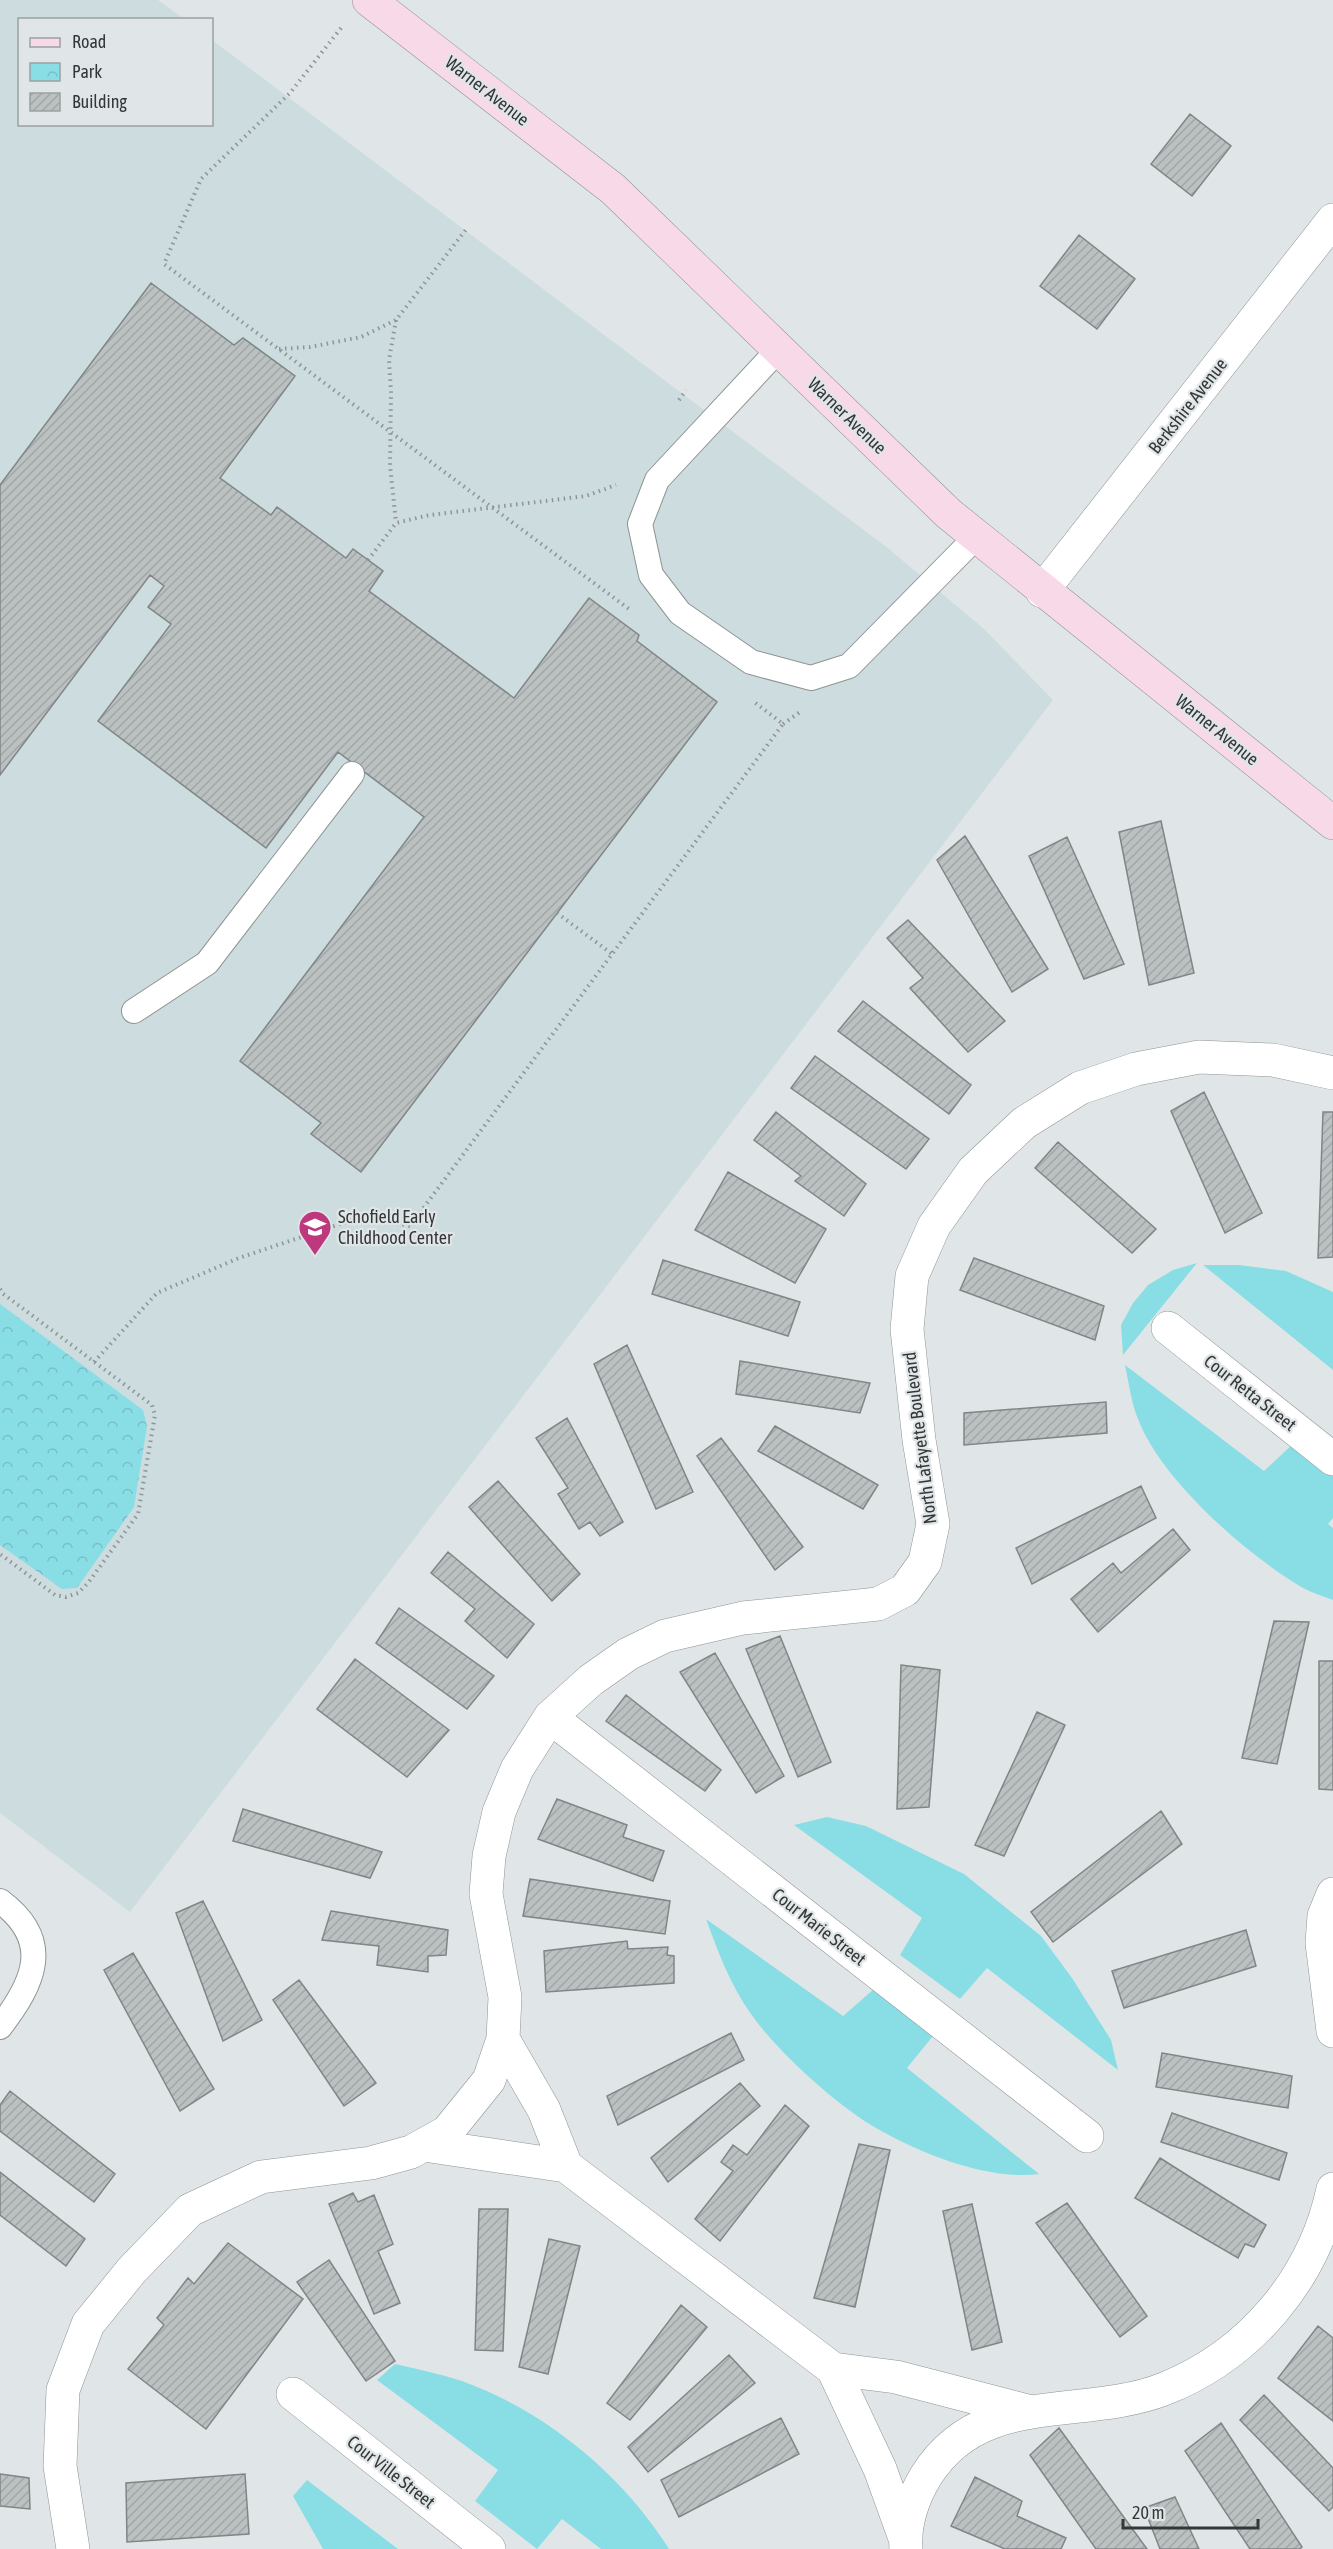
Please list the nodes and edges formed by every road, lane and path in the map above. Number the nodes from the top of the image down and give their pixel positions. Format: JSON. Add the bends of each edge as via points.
{"nodes":[{"id":1,"x":369,"y":0,"type":"edge"},
{"id":2,"x":343,"y":25,"type":"dead end"},
{"id":3,"x":1333,"y":220,"type":"edge"},
{"id":4,"x":468,"y":227,"type":"dead end"},
{"id":5,"x":396,"y":320,"type":"junction"},
{"id":6,"x":279,"y":349,"type":"junction"},
{"id":7,"x":779,"y":349,"type":"junction"},
{"id":8,"x":686,"y":390,"type":"dead end"},
{"id":9,"x":673,"y":409,"type":"dead end"},
{"id":10,"x":390,"y":431,"type":"junction"},
{"id":11,"x":620,"y":483,"type":"dead end"},
{"id":12,"x":493,"y":508,"type":"junction"},
{"id":13,"x":396,"y":524,"type":"junction"},
{"id":14,"x":976,"y":537,"type":"junction"},
{"id":15,"x":368,"y":560,"type":"dead end"},
{"id":16,"x":1042,"y":591,"type":"junction"},
{"id":17,"x":637,"y":615,"type":"dead end"},
{"id":18,"x":747,"y":696,"type":"dead end"},
{"id":19,"x":352,"y":774,"type":"dead end"},
{"id":20,"x":1333,"y":823,"type":"edge"},
{"id":21,"x":557,"y":913,"type":"dead end"},
{"id":22,"x":612,"y":954,"type":"junction"},
{"id":23,"x":134,"y":1011,"type":"dead end"},
{"id":24,"x":1333,"y":1073,"type":"edge"},
{"id":25,"x":0,"y":1289,"type":"edge"},
{"id":26,"x":1167,"y":1328,"type":"dead end"},
{"id":27,"x":94,"y":1362,"type":"junction"},
{"id":28,"x":1333,"y":1459,"type":"edge"},
{"id":29,"x":0,"y":1554,"type":"edge"},
{"id":30,"x":550,"y":1717,"type":"junction"},
{"id":31,"x":1333,"y":1894,"type":"edge"},
{"id":32,"x":0,"y":1901,"type":"edge"},
{"id":33,"x":0,"y":2027,"type":"edge"},
{"id":34,"x":1333,"y":2031,"type":"edge"},
{"id":35,"x":503,"y":2039,"type":"junction"},
{"id":36,"x":1087,"y":2136,"type":"dead end"},
{"id":37,"x":424,"y":2145,"type":"junction"},
{"id":38,"x":566,"y":2166,"type":"junction"},
{"id":39,"x":1333,"y":2189,"type":"edge"},
{"id":40,"x":833,"y":2369,"type":"junction"},
{"id":41,"x":293,"y":2394,"type":"dead end"},
{"id":42,"x":1031,"y":2412,"type":"junction"},
{"id":43,"x":906,"y":2544,"type":"edge"},
{"id":44,"x":73,"y":2549,"type":"edge"},
{"id":45,"x":489,"y":2549,"type":"edge"}],
"edges":[{"from":1,"to":7,"type":"street","name":"Warner Avenue","via":[[614,189]]},
{"from":2,"to":6,"type":"path","via":[[290,93],[201,179],[165,264]]},
{"from":3,"to":16,"type":"street","name":"Berkshire Avenue"},
{"from":4,"to":5,"type":"path"},
{"from":5,"to":6,"type":"path","via":[[361,337]]},
{"from":5,"to":10,"type":"path","via":[[388,360]]},
{"from":6,"to":10,"type":"path"},
{"from":7,"to":14,"type":"street","name":"Warner Avenue"},
{"from":7,"to":14,"type":"lane","via":[[657,480],[640,524],[651,575],[680,613],[751,663],[810,678],[849,666]]},
{"from":8,"to":9,"type":"path"},
{"from":10,"to":12,"type":"path"},
{"from":10,"to":13,"type":"path"},
{"from":11,"to":12,"type":"path","via":[[586,496]]},
{"from":12,"to":13,"type":"path","via":[[430,515]]},
{"from":12,"to":17,"type":"path"},
{"from":13,"to":15,"type":"path"},
{"from":14,"to":16,"type":"street","name":"Warner Avenue"},
{"from":16,"to":20,"type":"street","name":"Warner Avenue"},
{"from":18,"to":22,"type":"path","via":[[783,723]]},
{"from":19,"to":23,"type":"lane","via":[[207,963]]},
{"from":21,"to":22,"type":"path"},
{"from":22,"to":27,"type":"path","via":[[410,1226],[364,1216],[239,1258],[157,1293]]},
{"from":24,"to":30,"type":"street","name":"North Lafayette Boulevard","via":[[1273,1060],[1198,1057],[1136,1069],[1080,1088],[1024,1123],[973,1170],[934,1226],[912,1276],[907,1329],[933,1524],[925,1562],[905,1590],[878,1604],[743,1618],[665,1636],[628,1654],[591,1680]]},
{"from":25,"to":27,"type":"path"},
{"from":26,"to":28,"type":"street","name":"Cour Retta Street"},
{"from":27,"to":29,"type":"path","via":[[152,1405],[155,1415],[138,1514],[88,1583],[78,1593],[66,1597],[56,1595]]},
{"from":30,"to":35,"type":"street","name":"North Lafayette Boulevard","via":[[517,1769],[499,1812],[489,1856],[486,1894],[505,1997]]},
{"from":30,"to":36,"type":"street","name":"Cour Marie Street"},
{"from":31,"to":34,"type":"street","via":[[1324,1916],[1322,1943]]},
{"from":32,"to":33,"type":"lane","via":[[24,1926],[33,1964],[32,1977],[23,1995]]},
{"from":35,"to":37,"type":"street","name":"North Lafayette Boulevard","via":[[489,2080],[447,2132]]},
{"from":35,"to":38,"type":"street","via":[[544,2110]]},
{"from":37,"to":38,"type":"street"},
{"from":37,"to":44,"type":"street","name":"North Lafayette Boulevard","via":[[372,2163],[261,2177],[190,2210],[132,2270],[88,2324],[63,2390],[60,2466]]},
{"from":38,"to":40,"type":"street"},
{"from":39,"to":42,"type":"street","via":[[1311,2256],[1280,2304],[1249,2337],[1219,2360],[1191,2378],[1141,2396]]},
{"from":40,"to":42,"type":"street","via":[[896,2377]]},
{"from":40,"to":43,"type":"street","via":[[880,2469]]},
{"from":41,"to":45,"type":"street","name":"Cour Ville Street"},
{"from":42,"to":43,"type":"street","via":[[984,2424],[955,2441],[934,2462],[914,2494]]}]}
